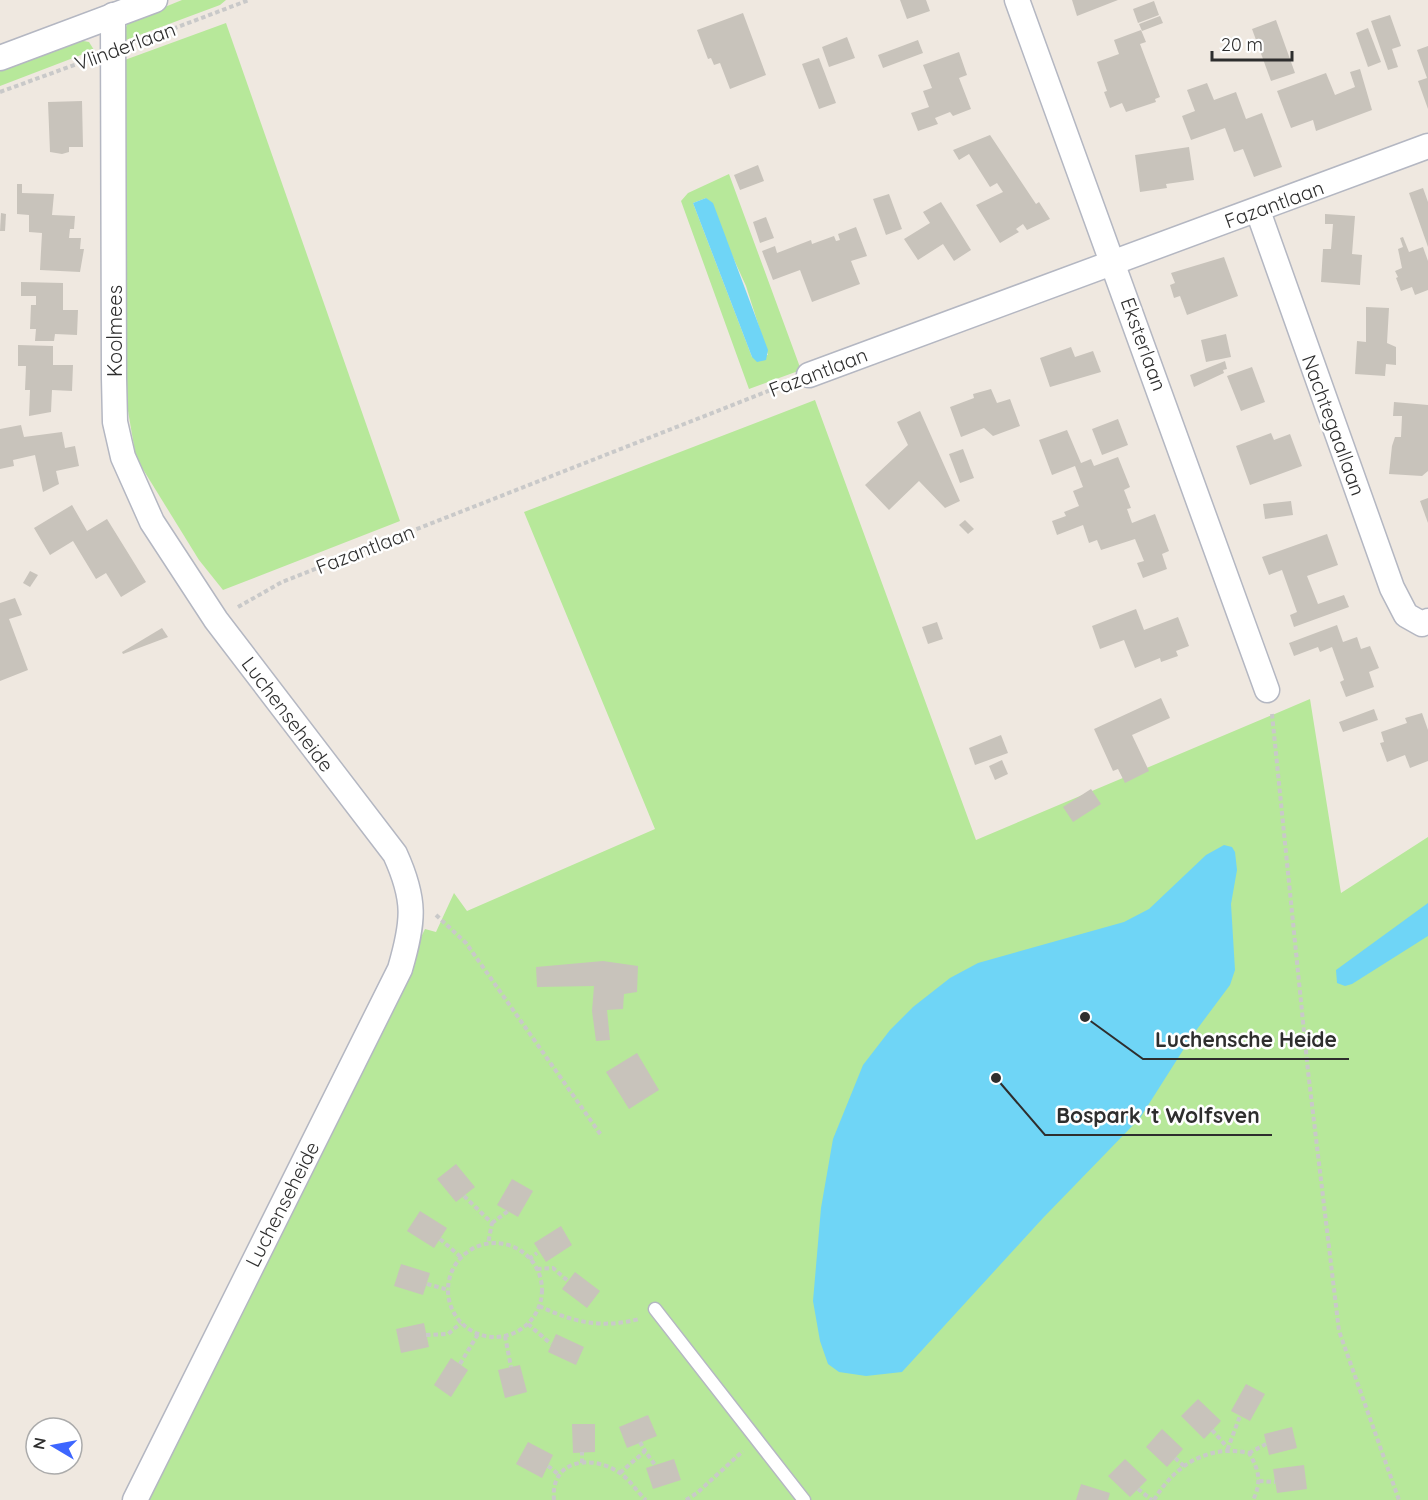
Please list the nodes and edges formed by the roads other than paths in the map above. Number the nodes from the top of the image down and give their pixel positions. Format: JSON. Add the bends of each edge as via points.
{"nodes":[{"id":1,"x":155,"y":0,"type":"edge"},
{"id":2,"x":1017,"y":0,"type":"edge"},
{"id":3,"x":113,"y":15,"type":"junction"},
{"id":4,"x":0,"y":58,"type":"edge"},
{"id":5,"x":1428,"y":146,"type":"edge"},
{"id":6,"x":1258,"y":211,"type":"junction"},
{"id":7,"x":1114,"y":262,"type":"junction"},
{"id":8,"x":809,"y":375,"type":"road end"},
{"id":9,"x":216,"y":620,"type":"joint"},
{"id":10,"x":1428,"y":621,"type":"edge"},
{"id":11,"x":1267,"y":690,"type":"road end"},
{"id":12,"x":656,"y":1309,"type":"road end"},
{"id":13,"x":135,"y":1500,"type":"edge"},
{"id":14,"x":804,"y":1500,"type":"edge"}],
"edges":[{"from":1,"to":3,"type":"street","name":"Vlinderlaan"},
{"from":2,"to":7,"type":"street","name":"Eksterlaan"},
{"from":3,"to":4,"type":"street","name":"Vlinderlaan"},
{"from":3,"to":9,"type":"street","name":"Koolmees","via":[[115,422],[123,457],[152,522]]},
{"from":5,"to":6,"type":"street","name":"Fazantlaan"},
{"from":6,"to":7,"type":"street","name":"Fazantlaan"},
{"from":6,"to":10,"type":"street","name":"Nachtegaallaan","via":[[1392,588],[1406,615],[1422,624]]},
{"from":7,"to":8,"type":"street","name":"Fazantlaan"},
{"from":7,"to":11,"type":"street","name":"Eksterlaan"},
{"from":9,"to":13,"type":"street","name":"Luchenseheide","via":[[395,854],[412,902],[400,969]]},
{"from":12,"to":14,"type":"lane"}]}
